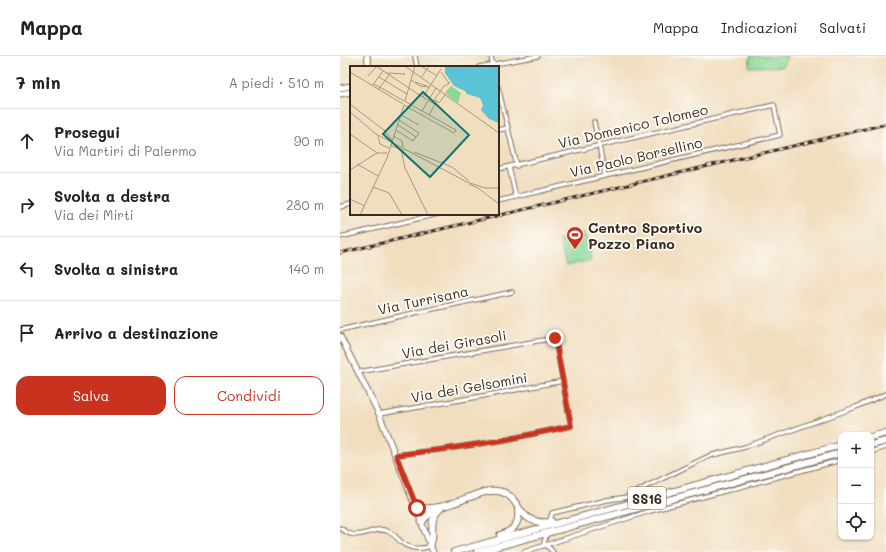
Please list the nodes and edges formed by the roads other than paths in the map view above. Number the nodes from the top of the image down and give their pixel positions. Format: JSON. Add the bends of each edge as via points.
{"nodes":[{"id":1,"x":367,"y":56,"type":"edge"},
{"id":2,"x":415,"y":56,"type":"edge"},
{"id":3,"x":491,"y":56,"type":"edge"},
{"id":4,"x":538,"y":56,"type":"edge"},
{"id":5,"x":369,"y":66,"type":"edge"},
{"id":6,"x":417,"y":66,"type":"edge"},
{"id":7,"x":493,"y":66,"type":"edge"},
{"id":8,"x":350,"y":86,"type":"edge"},
{"id":9,"x":340,"y":88,"type":"edge"},
{"id":10,"x":499,"y":91,"type":"edge"},
{"id":11,"x":350,"y":92,"type":"edge"},
{"id":12,"x":340,"y":94,"type":"edge"},
{"id":13,"x":774,"y":105,"type":"joint"},
{"id":14,"x":594,"y":122,"type":"dead end"},
{"id":15,"x":508,"y":128,"type":"junction"},
{"id":16,"x":499,"y":130,"type":"edge"},
{"id":17,"x":598,"y":146,"type":"junction"},
{"id":18,"x":517,"y":166,"type":"junction"},
{"id":19,"x":509,"y":167,"type":"junction"},
{"id":20,"x":499,"y":169,"type":"edge"},
{"id":21,"x":605,"y":175,"type":"junction"},
{"id":22,"x":516,"y":197,"type":"junction"},
{"id":23,"x":499,"y":201,"type":"edge"},
{"id":24,"x":350,"y":204,"type":"edge"},
{"id":25,"x":340,"y":207,"type":"edge"},
{"id":26,"x":426,"y":215,"type":"edge"},
{"id":27,"x":340,"y":237,"type":"edge"},
{"id":28,"x":512,"y":292,"type":"dead end"},
{"id":29,"x":340,"y":330,"type":"edge"},
{"id":30,"x":340,"y":336,"type":"edge"},
{"id":31,"x":358,"y":372,"type":"junction"},
{"id":32,"x":563,"y":381,"type":"junction"},
{"id":33,"x":886,"y":394,"type":"edge"},
{"id":34,"x":379,"y":414,"type":"junction"},
{"id":35,"x":886,"y":433,"type":"edge"},
{"id":36,"x":874,"y":436,"type":"edge"},
{"id":37,"x":886,"y":441,"type":"edge"},
{"id":38,"x":874,"y":444,"type":"edge"},
{"id":39,"x":838,"y":446,"type":"edge"},
{"id":40,"x":886,"y":447,"type":"edge"},
{"id":41,"x":874,"y":451,"type":"edge"},
{"id":42,"x":838,"y":454,"type":"edge"},
{"id":43,"x":396,"y":455,"type":"junction"},
{"id":44,"x":838,"y":461,"type":"edge"},
{"id":45,"x":442,"y":507,"type":"junction"},
{"id":46,"x":417,"y":508,"type":"junction"},
{"id":47,"x":435,"y":508,"type":"junction"},
{"id":48,"x":518,"y":508,"type":"junction"},
{"id":49,"x":433,"y":518,"type":"junction"},
{"id":50,"x":550,"y":520,"type":"dead end"},
{"id":51,"x":569,"y":520,"type":"junction"},
{"id":52,"x":422,"y":522,"type":"junction"},
{"id":53,"x":340,"y":528,"type":"edge"},
{"id":54,"x":546,"y":536,"type":"dead end"},
{"id":55,"x":544,"y":546,"type":"junction"},
{"id":56,"x":431,"y":549,"type":"edge"},
{"id":57,"x":456,"y":551,"type":"edge"},
{"id":58,"x":477,"y":552,"type":"edge"},
{"id":59,"x":524,"y":552,"type":"edge"},
{"id":60,"x":553,"y":552,"type":"edge"}],
"edges":[{"from":1,"to":5,"type":"street"},
{"from":2,"to":6,"type":"street"},
{"from":3,"to":7,"type":"street"},
{"from":4,"to":7,"type":"street"},
{"from":8,"to":9,"type":"street"},
{"from":10,"to":15,"type":"street"},
{"from":11,"to":12,"type":"street"},
{"from":13,"to":17,"type":"street","name":"Via Domenico Tolomeo"},
{"from":13,"to":21,"type":"street","name":"Via Paolo Borsellino","via":[[780,135]]},
{"from":14,"to":17,"type":"street"},
{"from":15,"to":16,"type":"street"},
{"from":15,"to":18,"type":"street"},
{"from":17,"to":18,"type":"street","name":"Via Domenico Tolomeo"},
{"from":17,"to":21,"type":"street"},
{"from":18,"to":19,"type":"street","name":"Via Domenico Tolomeo"},
{"from":19,"to":20,"type":"street","name":"Via Domenico Tolomeo"},
{"from":19,"to":22,"type":"street"},
{"from":21,"to":22,"type":"street","name":"Via Paolo Borsellino"},
{"from":22,"to":23,"type":"street","name":"Via Paolo Borsellino"},
{"from":24,"to":25,"type":"street"},
{"from":26,"to":27,"type":"street"},
{"from":28,"to":29,"type":"street","name":"Via Turrisana"},
{"from":30,"to":31,"type":"street"},
{"from":31,"to":32,"type":"street","name":"Via dei Girasoli","via":[[555,338]]},
{"from":31,"to":34,"type":"street"},
{"from":32,"to":34,"type":"street","name":"Via dei Gelsomini"},
{"from":32,"to":43,"type":"street","via":[[571,426],[504,440]]},
{"from":33,"to":50,"type":"street","via":[[745,447],[709,456],[628,498],[607,500],[552,513]]},
{"from":34,"to":43,"type":"street"},
{"from":35,"to":36,"type":"highway"},
{"from":37,"to":38,"type":"highway"},
{"from":39,"to":51,"type":"highway","number":"SS16"},
{"from":40,"to":41,"type":"street"},
{"from":42,"to":58,"type":"highway","number":"SS16"},
{"from":43,"to":46,"type":"street"},
{"from":44,"to":55,"type":"street","via":[[650,511]]},
{"from":45,"to":47,"type":"highway","number":"SS16"},
{"from":45,"to":48,"type":"highway","number":"SS16","via":[[496,490],[507,493]]},
{"from":45,"to":49,"type":"highway"},
{"from":46,"to":47,"type":"highway","number":"SS16"},
{"from":46,"to":52,"type":"street"},
{"from":47,"to":52,"type":"highway"},
{"from":48,"to":51,"type":"highway","number":"SS16","via":[[529,520],[537,522]]},
{"from":48,"to":57,"type":"highway","number":"SS16","via":[[519,516],[511,531]]},
{"from":49,"to":52,"type":"highway"},
{"from":49,"to":56,"type":"highway"},
{"from":51,"to":57,"type":"highway","number":"SS16"},
{"from":52,"to":56,"type":"street"},
{"from":53,"to":56,"type":"street","via":[[352,534],[379,529],[388,531],[402,544],[411,548]]},
{"from":54,"to":55,"type":"street"},
{"from":55,"to":59,"type":"street"},
{"from":55,"to":60,"type":"street"}]}
